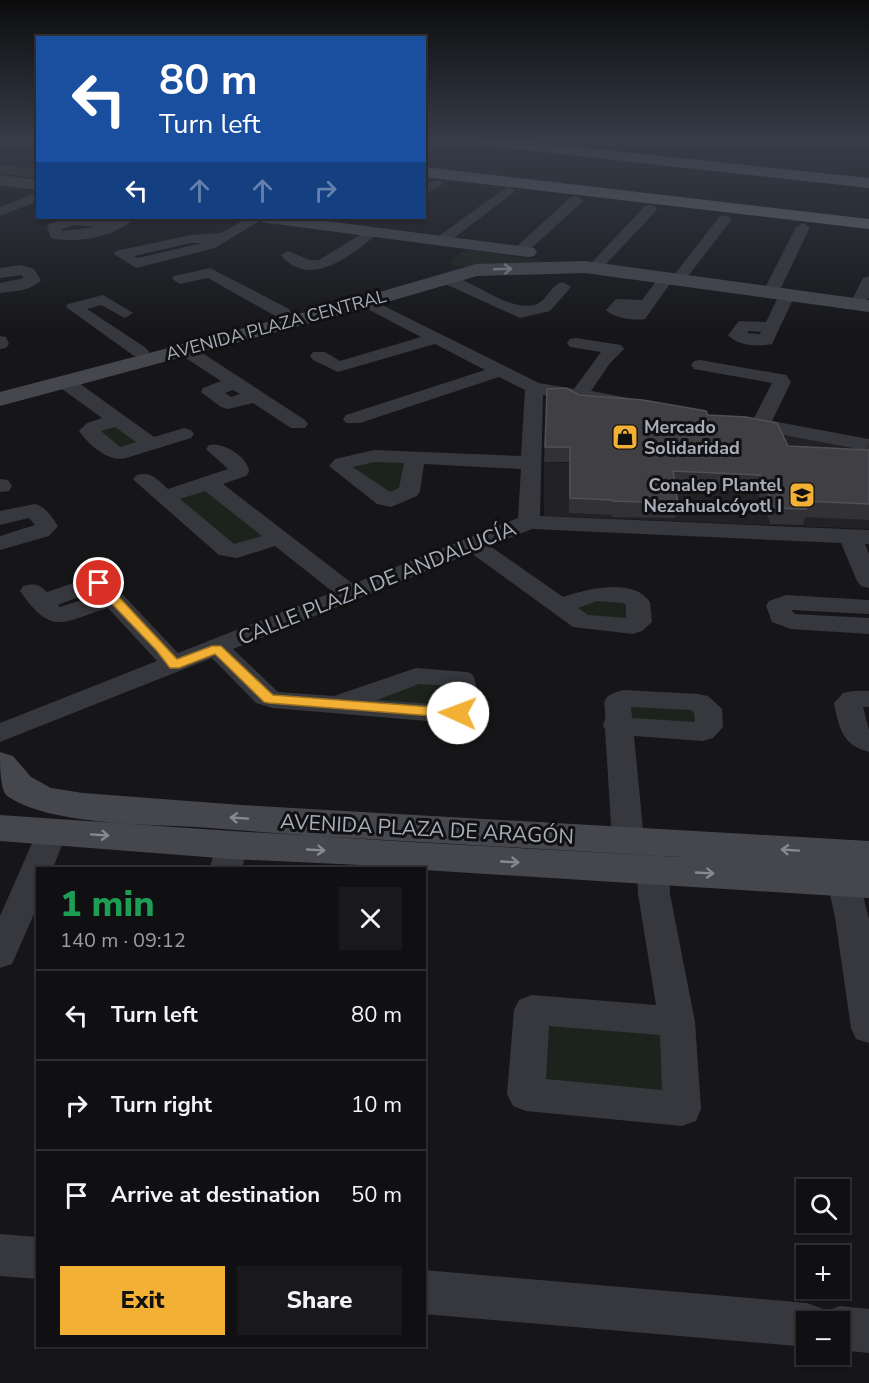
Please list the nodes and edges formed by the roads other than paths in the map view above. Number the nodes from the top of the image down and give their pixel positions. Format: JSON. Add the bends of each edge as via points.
{"nodes":[{"id":1,"x":488,"y":206,"type":"edge"},
{"id":2,"x":571,"y":206,"type":"edge"},
{"id":3,"x":700,"y":206,"type":"edge"},
{"id":4,"x":650,"y":209,"type":"dead end"},
{"id":5,"x":125,"y":219,"type":"edge"},
{"id":6,"x":259,"y":219,"type":"edge"},
{"id":7,"x":383,"y":219,"type":"edge"},
{"id":8,"x":725,"y":219,"type":"dead end"},
{"id":9,"x":298,"y":220,"type":"edge"},
{"id":10,"x":869,"y":224,"type":"edge"},
{"id":11,"x":113,"y":225,"type":"dead end"},
{"id":12,"x":803,"y":227,"type":"dead end"},
{"id":13,"x":366,"y":233,"type":"junction"},
{"id":14,"x":221,"y":237,"type":"junction"},
{"id":15,"x":441,"y":241,"type":"junction"},
{"id":16,"x":465,"y":244,"type":"junction"},
{"id":17,"x":520,"y":251,"type":"junction"},
{"id":18,"x":334,"y":258,"type":"dead end"},
{"id":19,"x":549,"y":261,"type":"junction"},
{"id":20,"x":600,"y":262,"type":"junction"},
{"id":21,"x":443,"y":272,"type":"junction"},
{"id":22,"x":0,"y":273,"type":"edge"},
{"id":23,"x":675,"y":276,"type":"junction"},
{"id":24,"x":234,"y":286,"type":"junction"},
{"id":25,"x":0,"y":288,"type":"edge"},
{"id":26,"x":781,"y":290,"type":"junction"},
{"id":27,"x":558,"y":293,"type":"dead end"},
{"id":28,"x":867,"y":296,"type":"edge"},
{"id":29,"x":366,"y":302,"type":"junction"},
{"id":30,"x":647,"y":305,"type":"dead end"},
{"id":31,"x":283,"y":313,"type":"junction"},
{"id":32,"x":96,"y":322,"type":"dead end"},
{"id":33,"x":772,"y":328,"type":"dead end"},
{"id":34,"x":437,"y":338,"type":"junction"},
{"id":35,"x":183,"y":349,"type":"junction"},
{"id":36,"x":140,"y":352,"type":"junction"},
{"id":37,"x":603,"y":360,"type":"dead end"},
{"id":38,"x":358,"y":361,"type":"dead end"},
{"id":39,"x":700,"y":365,"type":"dead end"},
{"id":40,"x":502,"y":370,"type":"junction"},
{"id":41,"x":236,"y":382,"type":"junction"},
{"id":42,"x":70,"y":385,"type":"junction"},
{"id":43,"x":534,"y":388,"type":"junction"},
{"id":44,"x":0,"y":389,"type":"edge"},
{"id":45,"x":579,"y":394,"type":"junction"},
{"id":46,"x":256,"y":396,"type":"junction"},
{"id":47,"x":0,"y":399,"type":"edge"},
{"id":48,"x":636,"y":404,"type":"edge"},
{"id":49,"x":353,"y":419,"type":"dead end"},
{"id":50,"x":726,"y":419,"type":"edge"},
{"id":51,"x":117,"y":420,"type":"junction"},
{"id":52,"x":297,"y":424,"type":"dead end"},
{"id":53,"x":760,"y":425,"type":"junction"},
{"id":54,"x":184,"y":434,"type":"dead end"},
{"id":55,"x":152,"y":445,"type":"junction"},
{"id":56,"x":869,"y":445,"type":"edge"},
{"id":57,"x":216,"y":450,"type":"dead end"},
{"id":58,"x":415,"y":458,"type":"dead end"},
{"id":59,"x":530,"y":463,"type":"junction"},
{"id":60,"x":144,"y":479,"type":"dead end"},
{"id":61,"x":208,"y":483,"type":"junction"},
{"id":62,"x":165,"y":497,"type":"junction"},
{"id":63,"x":0,"y":518,"type":"edge"},
{"id":64,"x":529,"y":522,"type":"junction"},
{"id":65,"x":859,"y":536,"type":"edge"},
{"id":66,"x":277,"y":538,"type":"junction"},
{"id":67,"x":0,"y":543,"type":"edge"},
{"id":68,"x":474,"y":545,"type":"junction"},
{"id":69,"x":869,"y":581,"type":"edge"},
{"id":70,"x":351,"y":594,"type":"junction"},
{"id":71,"x":37,"y":596,"type":"dead end"},
{"id":72,"x":559,"y":606,"type":"dead end"},
{"id":73,"x":869,"y":607,"type":"edge"},
{"id":74,"x":869,"y":626,"type":"edge"},
{"id":75,"x":217,"y":648,"type":"junction"},
{"id":76,"x":175,"y":665,"type":"junction"},
{"id":77,"x":869,"y":699,"type":"edge"},
{"id":78,"x":336,"y":705,"type":"dead end"},
{"id":79,"x":705,"y":718,"type":"dead end"},
{"id":80,"x":0,"y":733,"type":"edge"},
{"id":81,"x":869,"y":743,"type":"edge"},
{"id":82,"x":9,"y":775,"type":"edge"},
{"id":83,"x":0,"y":819,"type":"edge"},
{"id":84,"x":0,"y":828,"type":"edge"},
{"id":85,"x":51,"y":832,"type":"junction"},
{"id":86,"x":628,"y":840,"type":"junction"},
{"id":87,"x":229,"y":857,"type":"edge"},
{"id":88,"x":36,"y":867,"type":"edge"},
{"id":89,"x":36,"y":868,"type":"edge"},
{"id":90,"x":854,"y":868,"type":"edge"},
{"id":91,"x":653,"y":870,"type":"junction"},
{"id":92,"x":0,"y":955,"type":"edge"},
{"id":93,"x":677,"y":1022,"type":"junction"},
{"id":94,"x":869,"y":1028,"type":"edge"},
{"id":95,"x":0,"y":1254,"type":"edge"},
{"id":96,"x":36,"y":1258,"type":"edge"},
{"id":97,"x":426,"y":1292,"type":"edge"},
{"id":98,"x":796,"y":1324,"type":"edge"},
{"id":99,"x":850,"y":1329,"type":"edge"},
{"id":100,"x":869,"y":1331,"type":"edge"}],
"edges":[{"from":1,"to":15,"type":"street"},
{"from":2,"to":17,"type":"street"},
{"from":3,"to":10,"type":"highway"},
{"from":4,"to":20,"type":"street"},
{"from":5,"to":11,"type":"street"},
{"from":6,"to":9,"type":"street"},
{"from":6,"to":14,"type":"street"},
{"from":7,"to":13,"type":"street"},
{"from":8,"to":23,"type":"street"},
{"from":9,"to":13,"type":"street"},
{"from":12,"to":26,"type":"street"},
{"from":13,"to":15,"type":"street"},
{"from":13,"to":18,"type":"street"},
{"from":14,"to":14,"type":"street","via":[[196,250],[138,262],[121,254],[191,238]]},
{"from":15,"to":16,"type":"street"},
{"from":16,"to":17,"type":"street"},
{"from":16,"to":21,"type":"street","name":"AVENIDA PLAZA CENTRAL"},
{"from":17,"to":19,"type":"street"},
{"from":19,"to":20,"type":"street"},
{"from":21,"to":19,"type":"street","name":"AVENIDA PLAZA CENTRAL","one_way":true},
{"from":19,"to":23,"type":"street"},
{"from":20,"to":23,"type":"street"},
{"from":21,"to":27,"type":"street","via":[[495,302]]},
{"from":21,"to":29,"type":"street","name":"AVENIDA PLAZA CENTRAL"},
{"from":21,"to":31,"type":"street","name":"AVENIDA PLAZA CENTRAL","via":[[419,274]]},
{"from":22,"to":25,"type":"street","via":[[25,270],[33,280]]},
{"from":23,"to":26,"type":"street"},
{"from":23,"to":30,"type":"street"},
{"from":24,"to":24,"type":"street","via":[[203,292],[180,279],[208,272]]},
{"from":24,"to":31,"type":"street"},
{"from":26,"to":28,"type":"street"},
{"from":26,"to":33,"type":"street"},
{"from":29,"to":34,"type":"street"},
{"from":29,"to":35,"type":"street","name":"AVENIDA PLAZA CENTRAL"},
{"from":31,"to":36,"type":"street","name":"AVENIDA PLAZA CENTRAL"},
{"from":32,"to":36,"type":"street"},
{"from":34,"to":38,"type":"street"},
{"from":34,"to":40,"type":"street"},
{"from":35,"to":41,"type":"street"},
{"from":35,"to":42,"type":"street","name":"AVENIDA PLAZA CENTRAL"},
{"from":36,"to":44,"type":"street","name":"AVENIDA PLAZA CENTRAL"},
{"from":37,"to":45,"type":"street"},
{"from":39,"to":53,"type":"street","via":[[780,379],[782,382]]},
{"from":40,"to":43,"type":"street"},
{"from":40,"to":49,"type":"street"},
{"from":41,"to":46,"type":"street"},
{"from":41,"to":46,"type":"street","via":[[210,392],[228,403]]},
{"from":42,"to":47,"type":"street","name":"AVENIDA PLAZA CENTRAL"},
{"from":42,"to":51,"type":"street"},
{"from":43,"to":45,"type":"street"},
{"from":43,"to":59,"type":"street","name":"CALLE PLAZA DE ANDALUCÍA"},
{"from":45,"to":48,"type":"street"},
{"from":46,"to":52,"type":"street"},
{"from":50,"to":53,"type":"street"},
{"from":51,"to":55,"type":"street"},
{"from":51,"to":55,"type":"street","via":[[89,431],[116,454]]},
{"from":53,"to":56,"type":"street"},
{"from":54,"to":55,"type":"street"},
{"from":57,"to":61,"type":"street","via":[[240,470]]},
{"from":58,"to":59,"type":"street"},
{"from":59,"to":64,"type":"street","name":"CALLE PLAZA DE ANDALUCÍA"},
{"from":60,"to":62,"type":"street"},
{"from":61,"to":62,"type":"street"},
{"from":61,"to":66,"type":"street"},
{"from":62,"to":66,"type":"street","via":[[227,550],[237,551]]},
{"from":63,"to":67,"type":"street","via":[[35,511],[47,526]]},
{"from":64,"to":65,"type":"street"},
{"from":64,"to":68,"type":"street","name":"CALLE PLAZA DE ANDALUCÍA"},
{"from":65,"to":69,"type":"street"},
{"from":66,"to":70,"type":"street"},
{"from":68,"to":70,"type":"street","name":"CALLE PLAZA DE ANDALUCÍA"},
{"from":68,"to":72,"type":"street"},
{"from":70,"to":75,"type":"street","name":"CALLE PLAZA DE ANDALUCÍA"},
{"from":71,"to":76,"type":"street","via":[[57,616],[114,598]]},
{"from":73,"to":74,"type":"street","via":[[786,602],[778,606],[781,617],[791,621]]},
{"from":75,"to":76,"type":"street","name":"CALLE PLAZA DE ANDALUCÍA"},
{"from":75,"to":78,"type":"street","via":[[269,699]]},
{"from":76,"to":80,"type":"street","name":"CALLE PLAZA DE ANDALUCÍA"},
{"from":77,"to":81,"type":"street","via":[[848,703],[856,735]]},
{"from":79,"to":86,"type":"street","via":[[621,698],[616,701]]},
{"from":82,"to":83,"type":"street","via":[[19,795],[11,810]]},
{"from":86,"to":82,"type":"street","name":"AVENIDA PLAZA DE ARAGÓN","one_way":true,"via":[[83,806],[42,799]]},
{"from":84,"to":85,"type":"street","name":"AVENIDA PLAZA DE ARAGÓN"},
{"from":85,"to":87,"type":"street","name":"AVENIDA PLAZA DE ARAGÓN","one_way":true},
{"from":85,"to":88,"type":"street"},
{"from":90,"to":86,"type":"street","name":"AVENIDA PLAZA DE ARAGÓN","one_way":true},
{"from":87,"to":91,"type":"street","name":"AVENIDA PLAZA DE ARAGÓN","one_way":true},
{"from":89,"to":92,"type":"street"},
{"from":91,"to":90,"type":"street","name":"AVENIDA PLAZA DE ARAGÓN","one_way":true},
{"from":90,"to":94,"type":"street","via":[[852,916]]},
{"from":91,"to":93,"type":"street"},
{"from":93,"to":93,"type":"street","via":[[682,1109],[526,1094],[532,1010]]},
{"from":95,"to":96,"type":"street"},
{"from":97,"to":98,"type":"street"},
{"from":99,"to":100,"type":"street"}]}
